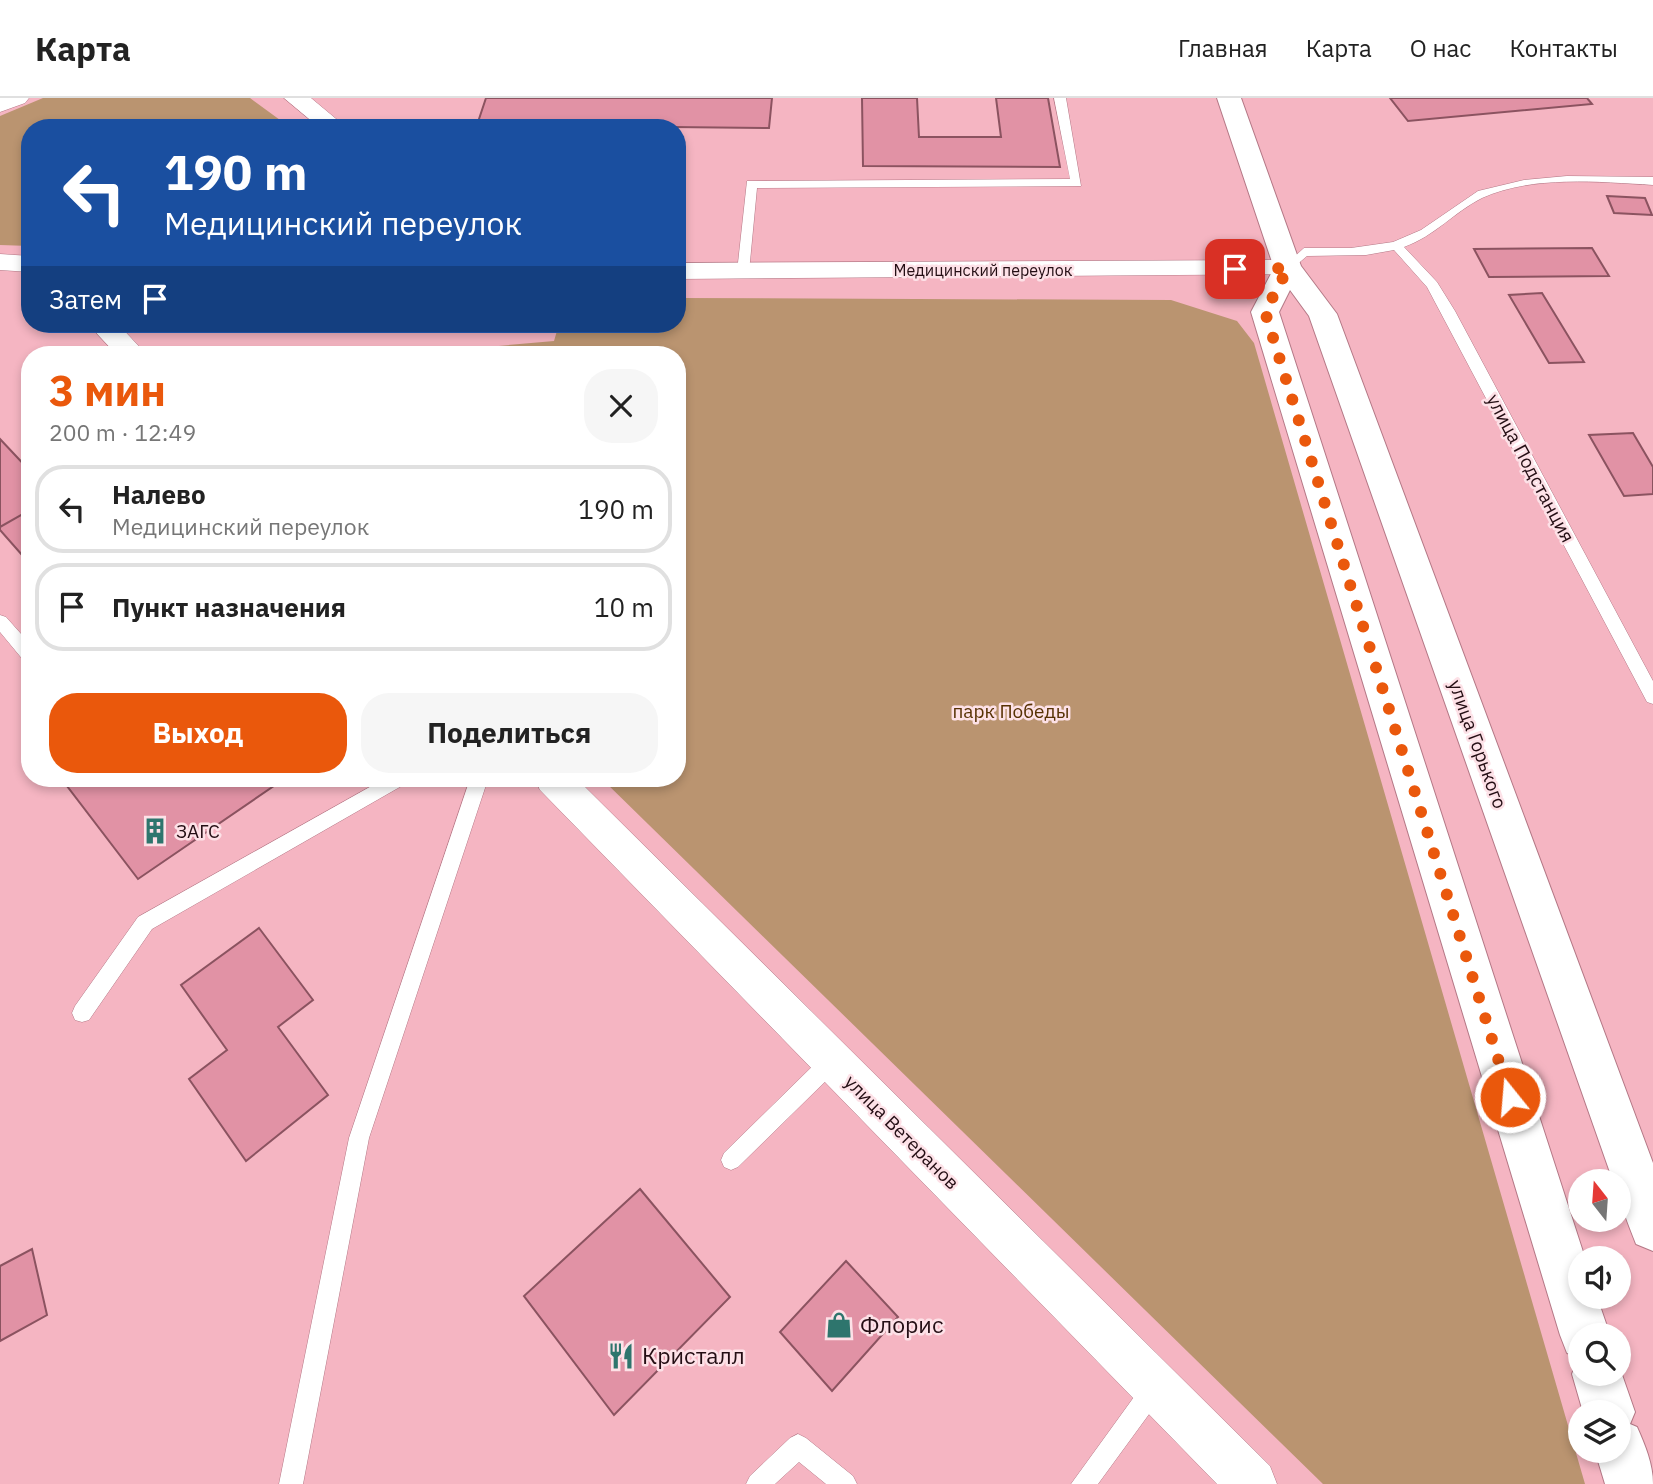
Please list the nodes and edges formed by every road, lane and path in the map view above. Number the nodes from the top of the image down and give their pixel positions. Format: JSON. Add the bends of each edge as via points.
{"nodes":[{"id":1,"x":17,"y":98,"type":"edge"},
{"id":2,"x":296,"y":98,"type":"edge"},
{"id":3,"x":1060,"y":98,"type":"edge"},
{"id":4,"x":1229,"y":98,"type":"edge"},
{"id":5,"x":0,"y":104,"type":"edge"},
{"id":6,"x":323,"y":119,"type":"edge"},
{"id":7,"x":1653,"y":181,"type":"edge"},
{"id":8,"x":1398,"y":247,"type":"junction"},
{"id":9,"x":0,"y":262,"type":"edge"},
{"id":10,"x":21,"y":263,"type":"edge"},
{"id":11,"x":1288,"y":268,"type":"junction"},
{"id":12,"x":686,"y":271,"type":"edge"},
{"id":13,"x":743,"y":272,"type":"junction"},
{"id":14,"x":111,"y":333,"type":"edge"},
{"id":15,"x":124,"y":346,"type":"edge"},
{"id":16,"x":0,"y":621,"type":"edge"},
{"id":17,"x":21,"y":646,"type":"edge"},
{"id":18,"x":1653,"y":697,"type":"edge"},
{"id":19,"x":385,"y":787,"type":"edge"},
{"id":20,"x":476,"y":787,"type":"edge"},
{"id":21,"x":561,"y":787,"type":"edge"},
{"id":22,"x":82,"y":1013,"type":"dead end"},
{"id":23,"x":832,"y":1061,"type":"junction"},
{"id":24,"x":731,"y":1160,"type":"dead end"},
{"id":25,"x":1653,"y":1227,"type":"edge"},
{"id":26,"x":1580,"y":1323,"type":"edge"},
{"id":27,"x":1155,"y":1387,"type":"junction"},
{"id":28,"x":1625,"y":1463,"type":"edge"},
{"id":29,"x":291,"y":1484,"type":"edge"},
{"id":30,"x":758,"y":1484,"type":"edge"},
{"id":31,"x":845,"y":1484,"type":"edge"},
{"id":32,"x":1083,"y":1484,"type":"edge"},
{"id":33,"x":1252,"y":1484,"type":"edge"},
{"id":34,"x":1631,"y":1484,"type":"edge"}],
"edges":[{"from":1,"to":5,"type":"street"},
{"from":2,"to":6,"type":"street"},
{"from":3,"to":13,"type":"lane","via":[[1077,183],[751,184]]},
{"from":4,"to":11,"type":"main road","name":"улица Горького"},
{"from":7,"to":8,"type":"lane","via":[[1522,183],[1479,195]]},
{"from":8,"to":11,"type":"lane","via":[[1304,252]]},
{"from":8,"to":18,"type":"lane","name":"улица Подстанция","via":[[1448,311]]},
{"from":9,"to":10,"type":"street"},
{"from":11,"to":13,"type":"street","name":"Медицинский переулок"},
{"from":11,"to":25,"type":"main road","name":"улица Горького","via":[[1323,314]]},
{"from":11,"to":26,"type":"main road","via":[[1265,312]]},
{"from":12,"to":13,"type":"street","name":"Медицинский переулок"},
{"from":14,"to":15,"type":"street"},
{"from":16,"to":17,"type":"lane"},
{"from":19,"to":22,"type":"lane","via":[[145,923]]},
{"from":20,"to":29,"type":"lane","via":[[359,1138]]},
{"from":21,"to":23,"type":"street","name":"улица Ветеранов"},
{"from":23,"to":24,"type":"lane"},
{"from":23,"to":27,"type":"street","name":"улица Ветеранов"},
{"from":27,"to":32,"type":"lane"},
{"from":27,"to":33,"type":"street","name":"улица Ветеранов"},
{"from":28,"to":34,"type":"main road"},
{"from":30,"to":31,"type":"lane","via":[[798,1446]]}]}
